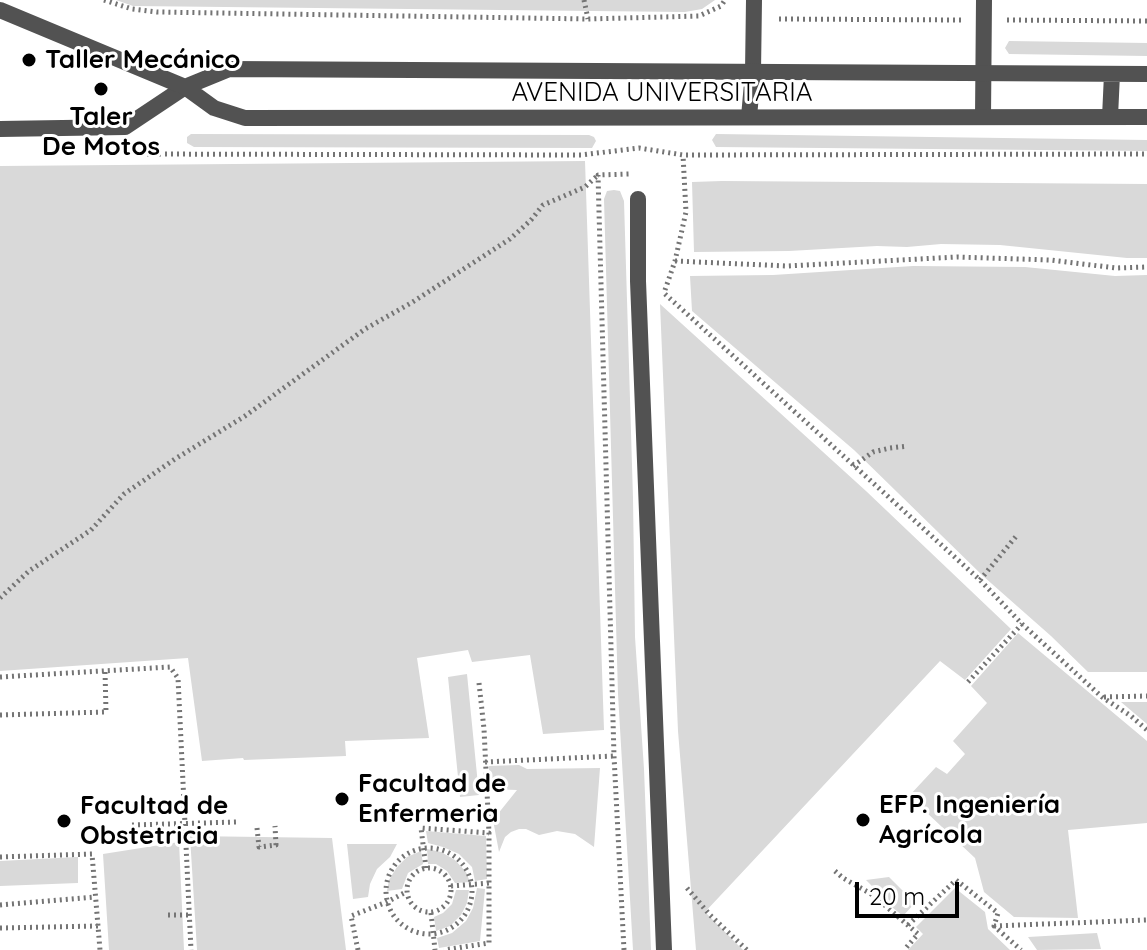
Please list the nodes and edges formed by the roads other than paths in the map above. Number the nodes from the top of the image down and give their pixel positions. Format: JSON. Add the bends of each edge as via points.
{"nodes":[{"id":1,"x":754,"y":0,"type":"edge"},
{"id":2,"x":984,"y":0,"type":"edge"},
{"id":3,"x":0,"y":10,"type":"edge"},
{"id":4,"x":753,"y":72,"type":"junction"},
{"id":5,"x":983,"y":73,"type":"junction"},
{"id":6,"x":1112,"y":74,"type":"junction"},
{"id":7,"x":1147,"y":74,"type":"edge"},
{"id":8,"x":185,"y":87,"type":"junction"},
{"id":9,"x":749,"y":117,"type":"junction"},
{"id":10,"x":983,"y":117,"type":"junction"},
{"id":11,"x":1110,"y":117,"type":"junction"},
{"id":12,"x":1147,"y":117,"type":"edge"},
{"id":13,"x":0,"y":129,"type":"edge"},
{"id":14,"x":638,"y":199,"type":"dead end"},
{"id":15,"x":664,"y":950,"type":"edge"}],
"edges":[{"from":1,"to":4,"type":"street"},
{"from":2,"to":5,"type":"street"},
{"from":3,"to":8,"type":"street","name":"AVENIDA UNIVERSITARIA"},
{"from":4,"to":5,"type":"street","name":"AVENIDA UNIVERSITARIA"},
{"from":4,"to":8,"type":"street","name":"AVENIDA UNIVERSITARIA","via":[[229,69]]},
{"from":4,"to":9,"type":"street"},
{"from":5,"to":6,"type":"street","name":"AVENIDA UNIVERSITARIA"},
{"from":5,"to":10,"type":"street"},
{"from":6,"to":7,"type":"street","name":"AVENIDA UNIVERSITARIA"},
{"from":6,"to":11,"type":"street"},
{"from":8,"to":9,"type":"street","name":"AVENIDA UNIVERSITARIA","via":[[214,108],[245,118]]},
{"from":8,"to":13,"type":"street","via":[[125,127]]},
{"from":9,"to":10,"type":"street","name":"AVENIDA UNIVERSITARIA"},
{"from":10,"to":11,"type":"street","name":"AVENIDA UNIVERSITARIA"},
{"from":11,"to":12,"type":"street","name":"AVENIDA UNIVERSITARIA"},
{"from":14,"to":15,"type":"street"}]}
